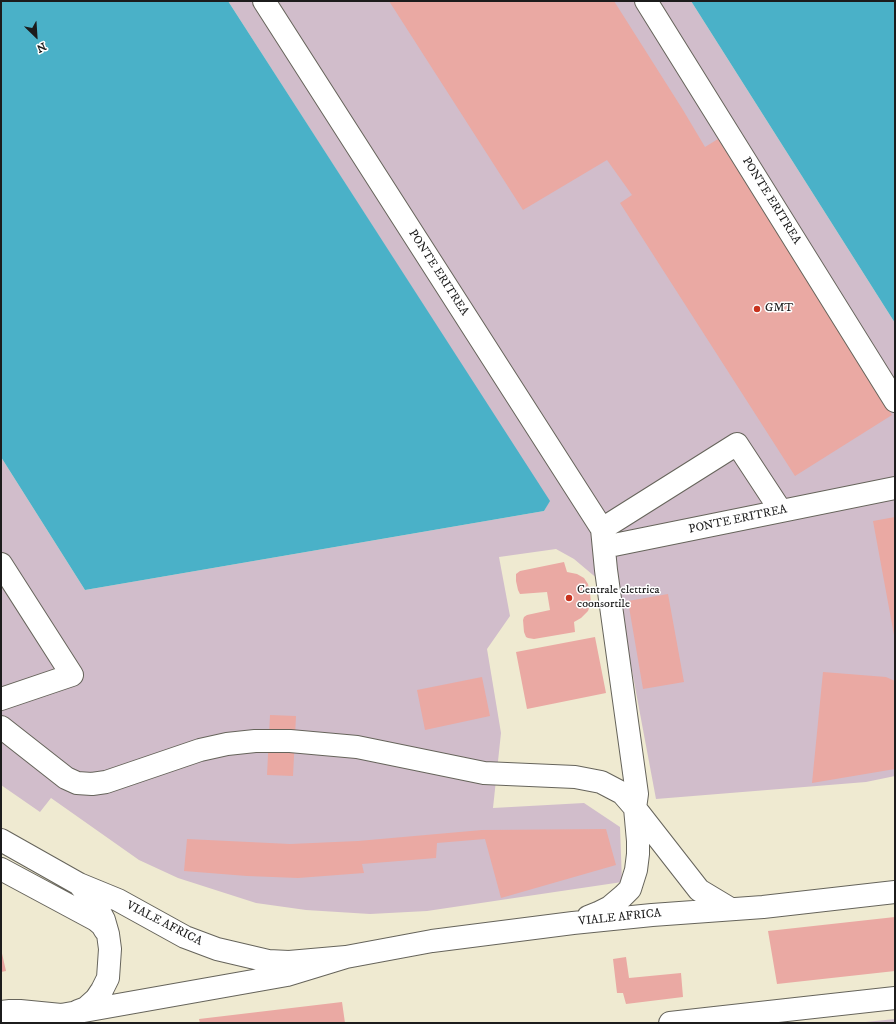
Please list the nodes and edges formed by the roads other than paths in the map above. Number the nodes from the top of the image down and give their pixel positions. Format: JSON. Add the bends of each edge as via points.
{"nodes":[{"id":1,"x":264,"y":1,"type":"edge"},
{"id":2,"x":646,"y":1,"type":"edge"},
{"id":3,"x":895,"y":401,"type":"edge"},
{"id":4,"x":895,"y":488,"type":"edge"},
{"id":5,"x":781,"y":511,"type":"junction"},
{"id":6,"x":603,"y":538,"type":"junction"},
{"id":7,"x":1,"y":564,"type":"edge"},
{"id":8,"x":1,"y":699,"type":"edge"},
{"id":9,"x":1,"y":727,"type":"edge"},
{"id":10,"x":635,"y":808,"type":"junction"},
{"id":11,"x":1,"y":840,"type":"edge"},
{"id":12,"x":1,"y":869,"type":"edge"},
{"id":13,"x":79,"y":884,"type":"junction"},
{"id":14,"x":895,"y":892,"type":"edge"},
{"id":15,"x":729,"y":908,"type":"junction"},
{"id":16,"x":573,"y":923,"type":"junction"},
{"id":17,"x":108,"y":934,"type":"junction"},
{"id":18,"x":346,"y":957,"type":"junction"},
{"id":19,"x":895,"y":998,"type":"edge"},
{"id":20,"x":1,"y":1012,"type":"edge"},
{"id":21,"x":60,"y":1019,"type":"edge"},
{"id":22,"x":670,"y":1023,"type":"edge"}],
"edges":[{"from":1,"to":6,"type":"street","name":"PONTE ERITREA"},
{"from":2,"to":3,"type":"street","name":"PONTE ERITREA"},
{"from":4,"to":5,"type":"street","name":"PONTE ERITREA"},
{"from":5,"to":6,"type":"street","name":"PONTE ERITREA"},
{"from":5,"to":6,"type":"street","via":[[737,444],[623,516]]},
{"from":6,"to":10,"type":"street","name":"PONTE ERITREA","via":[[637,794]]},
{"from":7,"to":8,"type":"street","via":[[72,675]]},
{"from":9,"to":10,"type":"street","via":[[76,783],[106,782],[200,750],[227,744],[290,741],[357,747],[484,773],[575,777],[601,782],[622,793]]},
{"from":10,"to":15,"type":"street","via":[[699,890]]},
{"from":10,"to":16,"type":"street","name":"PONTE ERITREA","via":[[638,854],[630,889],[610,907]]},
{"from":11,"to":13,"type":"street"},
{"from":12,"to":17,"type":"street","via":[[96,920]]},
{"from":13,"to":17,"type":"street","via":[[96,905]]},
{"from":13,"to":18,"type":"street","name":"VIALE AFRICA","via":[[118,900],[185,937],[217,950],[268,961],[289,962]]},
{"from":14,"to":15,"type":"street","name":"VIALE AFRICA"},
{"from":15,"to":16,"type":"street","name":"VIALE AFRICA"},
{"from":16,"to":18,"type":"street","name":"VIALE AFRICA","via":[[432,941]]},
{"from":17,"to":21,"type":"street","via":[[108,978],[102,990],[86,1008]]},
{"from":18,"to":21,"type":"street","name":"VIALE AFRICA","via":[[287,975]]},
{"from":19,"to":22,"type":"street"},
{"from":20,"to":21,"type":"street","name":"VIALE AFRICA","via":[[61,1015]]}]}
